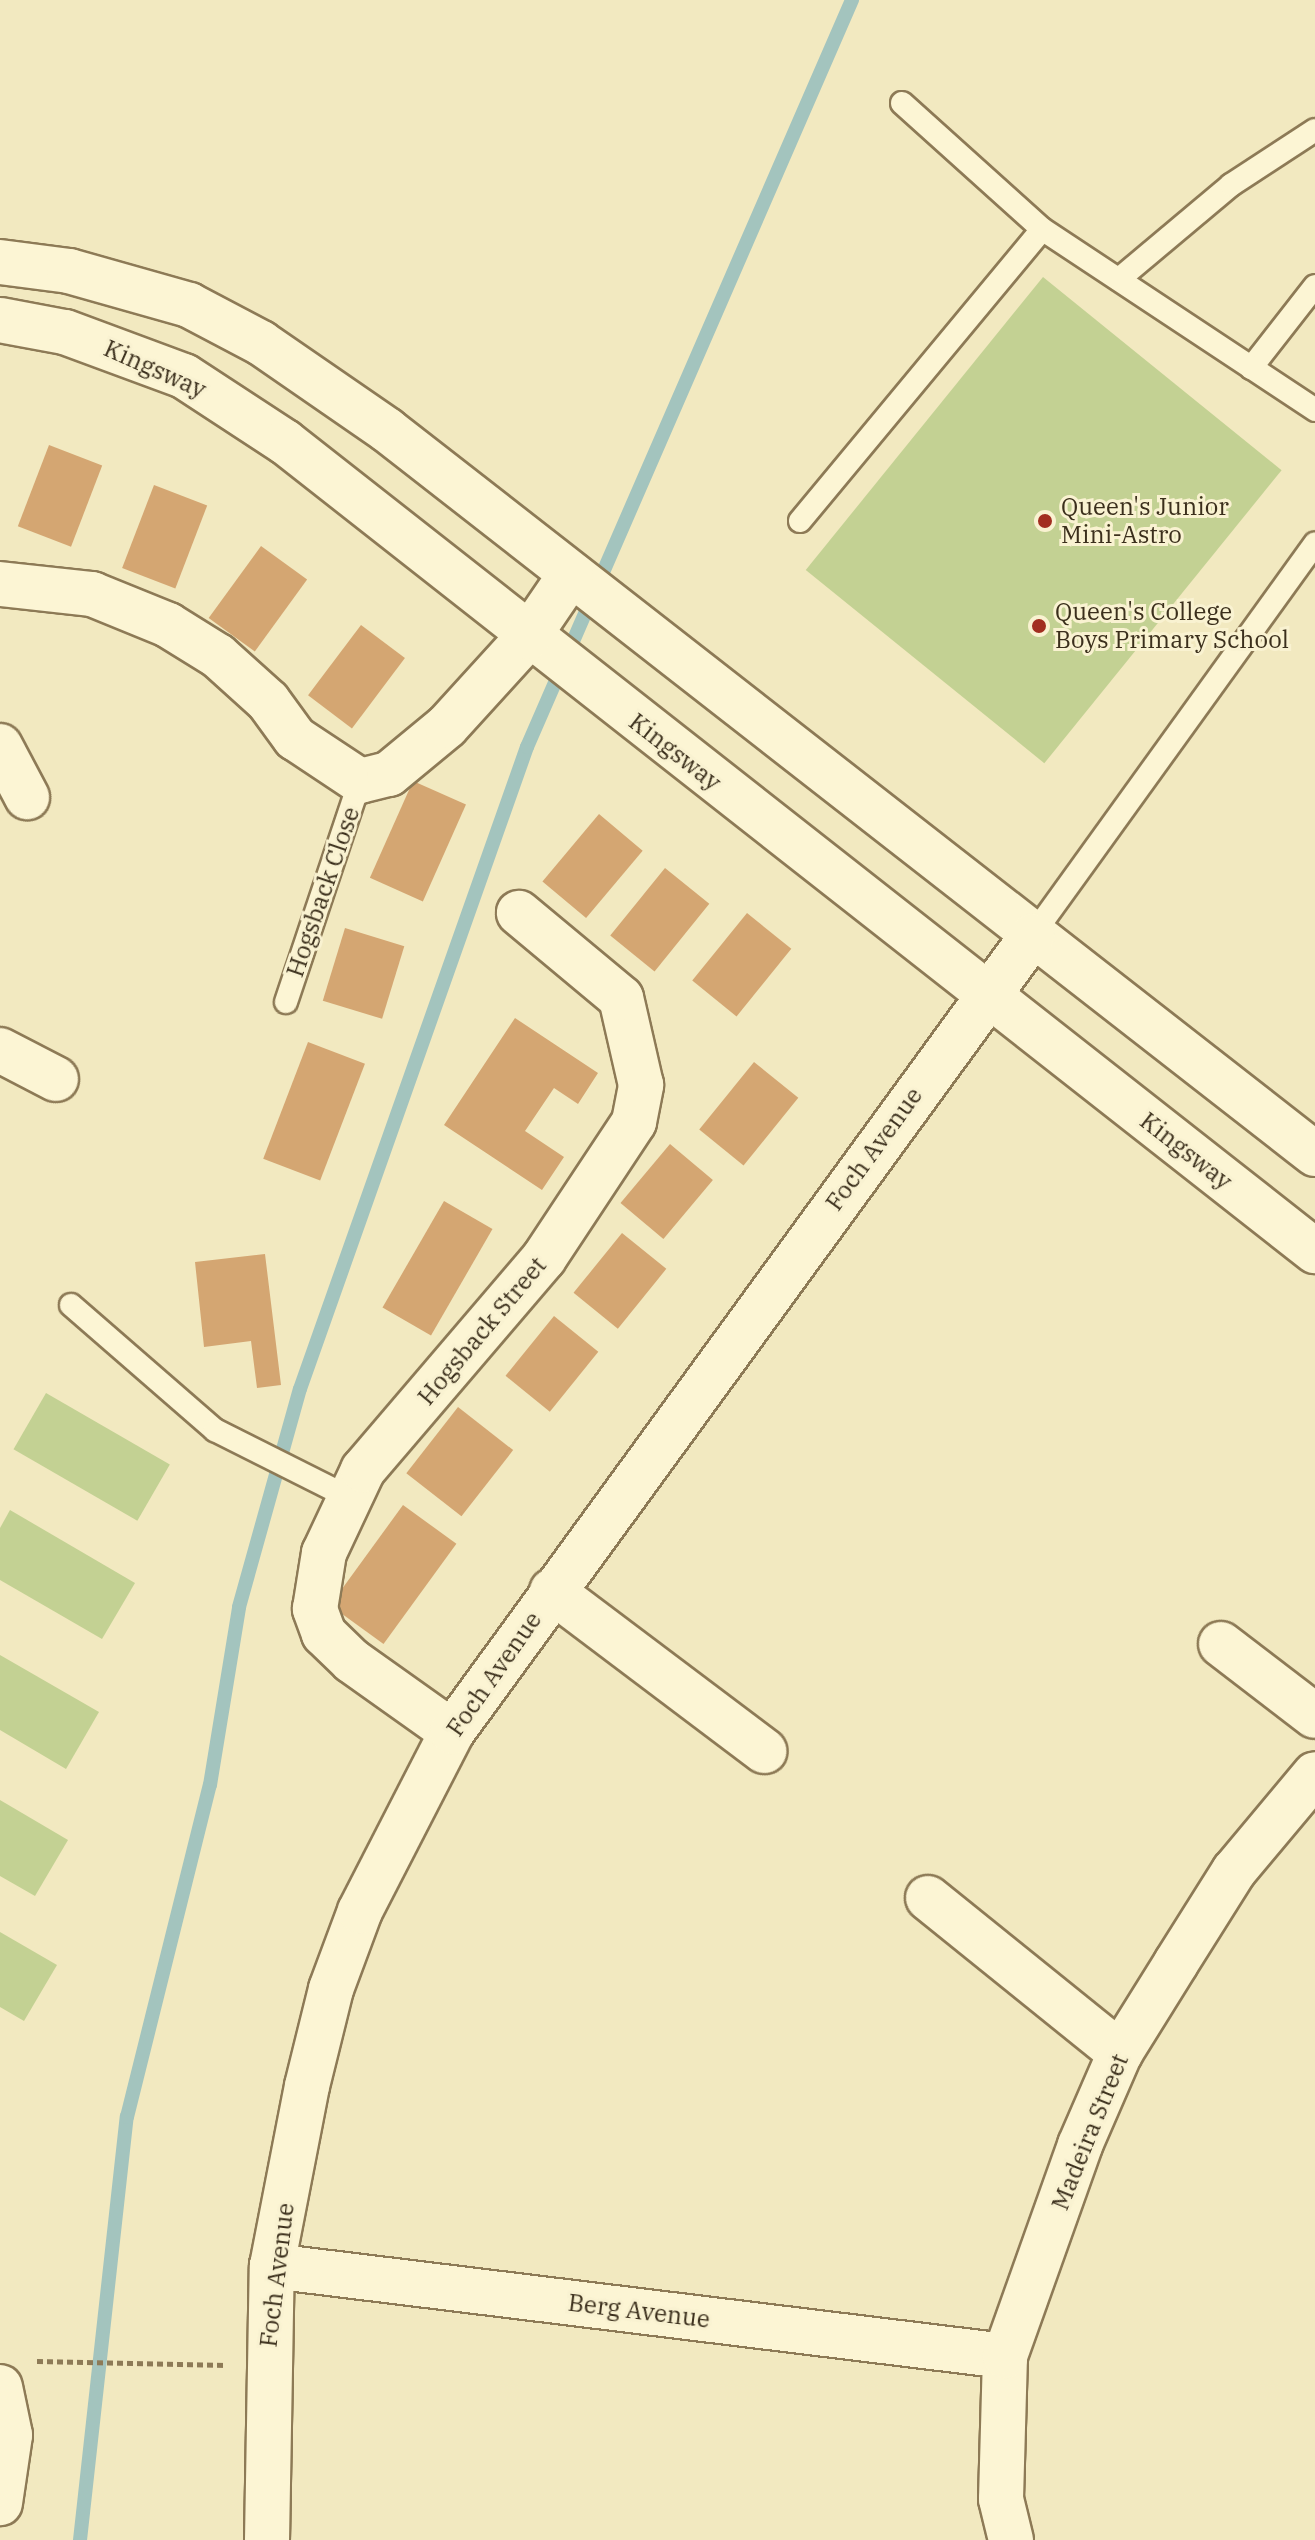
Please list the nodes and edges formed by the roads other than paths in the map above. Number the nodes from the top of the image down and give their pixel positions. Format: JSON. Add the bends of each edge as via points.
{"nodes":[{"id":1,"x":902,"y":103,"type":"dead end"},
{"id":2,"x":1315,"y":130,"type":"edge"},
{"id":3,"x":1042,"y":229,"type":"junction"},
{"id":4,"x":0,"y":262,"type":"edge"},
{"id":5,"x":1119,"y":279,"type":"junction"},
{"id":6,"x":1315,"y":286,"type":"edge"},
{"id":7,"x":0,"y":320,"type":"edge"},
{"id":8,"x":1251,"y":368,"type":"junction"},
{"id":9,"x":1315,"y":410,"type":"edge"},
{"id":10,"x":800,"y":521,"type":"dead end"},
{"id":11,"x":1315,"y":543,"type":"edge"},
{"id":12,"x":577,"y":579,"type":"junction"},
{"id":13,"x":0,"y":584,"type":"edge"},
{"id":14,"x":537,"y":643,"type":"junction"},
{"id":15,"x":0,"y":746,"type":"edge"},
{"id":16,"x":360,"y":781,"type":"junction"},
{"id":17,"x":27,"y":797,"type":"dead end"},
{"id":18,"x":519,"y":913,"type":"dead end"},
{"id":19,"x":1032,"y":936,"type":"junction"},
{"id":20,"x":986,"y":997,"type":"junction"},
{"id":21,"x":286,"y":1002,"type":"dead end"},
{"id":22,"x":0,"y":1050,"type":"edge"},
{"id":23,"x":56,"y":1079,"type":"dead end"},
{"id":24,"x":1315,"y":1154,"type":"edge"},
{"id":25,"x":1315,"y":1251,"type":"edge"},
{"id":26,"x":71,"y":1305,"type":"dead end"},
{"id":27,"x":338,"y":1493,"type":"junction"},
{"id":28,"x":552,"y":1591,"type":"junction"},
{"id":29,"x":1221,"y":1644,"type":"dead end"},
{"id":30,"x":1315,"y":1716,"type":"edge"},
{"id":31,"x":452,"y":1732,"type":"junction"},
{"id":32,"x":764,"y":1751,"type":"dead end"},
{"id":33,"x":1315,"y":1774,"type":"edge"},
{"id":34,"x":928,"y":1898,"type":"dead end"},
{"id":35,"x":1120,"y":2053,"type":"junction"},
{"id":36,"x":272,"y":2266,"type":"junction"},
{"id":37,"x":1005,"y":2356,"type":"junction"},
{"id":38,"x":0,"y":2387,"type":"edge"},
{"id":39,"x":2,"y":2500,"type":"edge"},
{"id":40,"x":267,"y":2540,"type":"edge"},
{"id":41,"x":1011,"y":2540,"type":"edge"}],
"edges":[{"from":1,"to":3,"type":"lane"},
{"from":2,"to":5,"type":"lane","via":[[1231,185]]},
{"from":3,"to":5,"type":"lane"},
{"from":3,"to":10,"type":"lane"},
{"from":4,"to":12,"type":"street","via":[[69,271],[189,305],[261,343],[387,430]]},
{"from":5,"to":8,"type":"lane"},
{"from":6,"to":8,"type":"lane"},
{"from":7,"to":14,"type":"street","name":"Kingsway","via":[[65,332],[184,376],[285,442]]},
{"from":8,"to":9,"type":"lane"},
{"from":11,"to":19,"type":"lane"},
{"from":12,"to":14,"type":"street","name":"Hogsback Close"},
{"from":12,"to":19,"type":"street"},
{"from":13,"to":16,"type":"street","name":"Hogsback Close","via":[[92,594],[168,625],[228,665],[268,701],[295,738]]},
{"from":14,"to":16,"type":"street","name":"Hogsback Close","via":[[389,774]]},
{"from":14,"to":20,"type":"street","name":"Kingsway"},
{"from":15,"to":17,"type":"street"},
{"from":16,"to":21,"type":"lane","name":"Hogsback Close"},
{"from":18,"to":27,"type":"street","name":"Hogsback Street","via":[[621,998],[641,1085],[634,1122],[544,1258]]},
{"from":19,"to":20,"type":"street","name":"Foch Avenue"},
{"from":19,"to":24,"type":"street"},
{"from":20,"to":25,"type":"street","name":"Kingsway"},
{"from":20,"to":28,"type":"street","name":"Foch Avenue"},
{"from":22,"to":23,"type":"street"},
{"from":26,"to":27,"type":"lane","via":[[184,1407],[270,1460]]},
{"from":27,"to":31,"type":"street","name":"Hogsback Street","via":[[315,1609],[324,1634]]},
{"from":28,"to":31,"type":"street","name":"Foch Avenue"},
{"from":28,"to":32,"type":"street"},
{"from":29,"to":30,"type":"street"},
{"from":31,"to":36,"type":"street","name":"Foch Avenue","via":[[360,1911],[331,1989]]},
{"from":33,"to":35,"type":"street","name":"Madeira Street","via":[[1234,1871]]},
{"from":34,"to":35,"type":"street"},
{"from":35,"to":37,"type":"street","name":"Madeira Street","via":[[1080,2145]]},
{"from":36,"to":37,"type":"street","name":"Berg Avenue"},
{"from":36,"to":40,"type":"street","name":"Foch Avenue","via":[[266,2367]]},
{"from":37,"to":41,"type":"street","name":"Madeira Street","via":[[1001,2499]]},
{"from":38,"to":39,"type":"street","via":[[10,2435]]}]}
